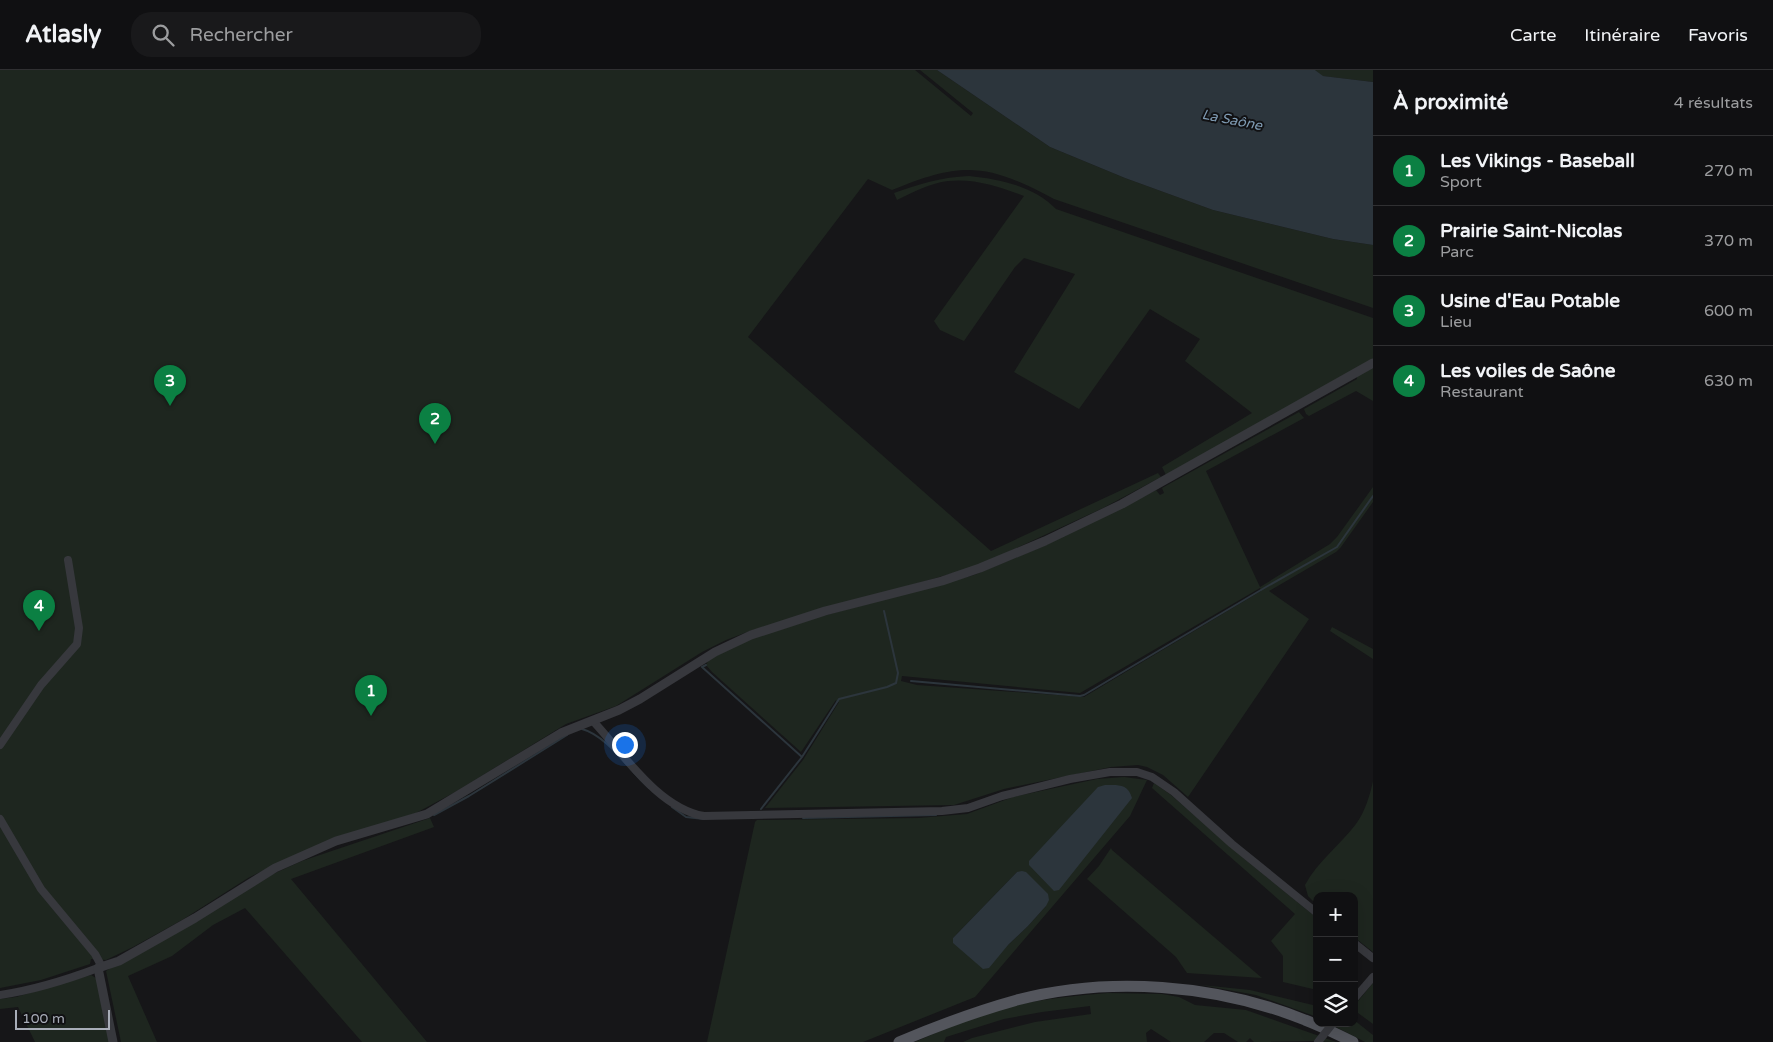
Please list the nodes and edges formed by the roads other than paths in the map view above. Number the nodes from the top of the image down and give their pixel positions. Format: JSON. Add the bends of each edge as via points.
{"nodes":[{"id":1,"x":1373,"y":363,"type":"edge"},
{"id":2,"x":68,"y":560,"type":"dead end"},
{"id":3,"x":593,"y":721,"type":"junction"},
{"id":4,"x":0,"y":745,"type":"edge"},
{"id":5,"x":0,"y":819,"type":"edge"},
{"id":6,"x":1313,"y":909,"type":"edge"},
{"id":7,"x":1358,"y":946,"type":"edge"},
{"id":8,"x":1373,"y":958,"type":"edge"},
{"id":9,"x":100,"y":968,"type":"junction"},
{"id":10,"x":1373,"y":977,"type":"edge"},
{"id":11,"x":1358,"y":994,"type":"edge"},
{"id":12,"x":0,"y":995,"type":"edge"},
{"id":13,"x":1331,"y":1027,"type":"edge"},
{"id":14,"x":113,"y":1042,"type":"edge"},
{"id":15,"x":899,"y":1042,"type":"edge"},
{"id":16,"x":1318,"y":1042,"type":"edge"},
{"id":17,"x":1353,"y":1042,"type":"edge"}],
"edges":[{"from":1,"to":3,"type":"street","via":[[1122,504],[1045,541],[942,581],[751,635],[715,652],[640,699]]},
{"from":2,"to":4,"type":"street","via":[[79,628],[77,644],[41,685]]},
{"from":3,"to":6,"type":"street","via":[[642,778],[681,809],[704,816],[942,812],[968,808],[1070,779],[1110,772],[1136,772],[1152,777],[1174,792]]},
{"from":3,"to":9,"type":"street","via":[[561,733],[427,814],[336,841],[275,868],[195,918],[119,961]]},
{"from":5,"to":9,"type":"street","via":[[41,889],[95,954]]},
{"from":7,"to":8,"type":"street"},
{"from":9,"to":12,"type":"street","via":[[69,979]]},
{"from":9,"to":14,"type":"street"},
{"from":10,"to":11,"type":"street"},
{"from":13,"to":16,"type":"street","bridge":true},
{"from":15,"to":17,"type":"main road","via":[[980,1011],[1019,1000],[1068,991],[1162,987],[1262,1006],[1304,1019]]}]}
